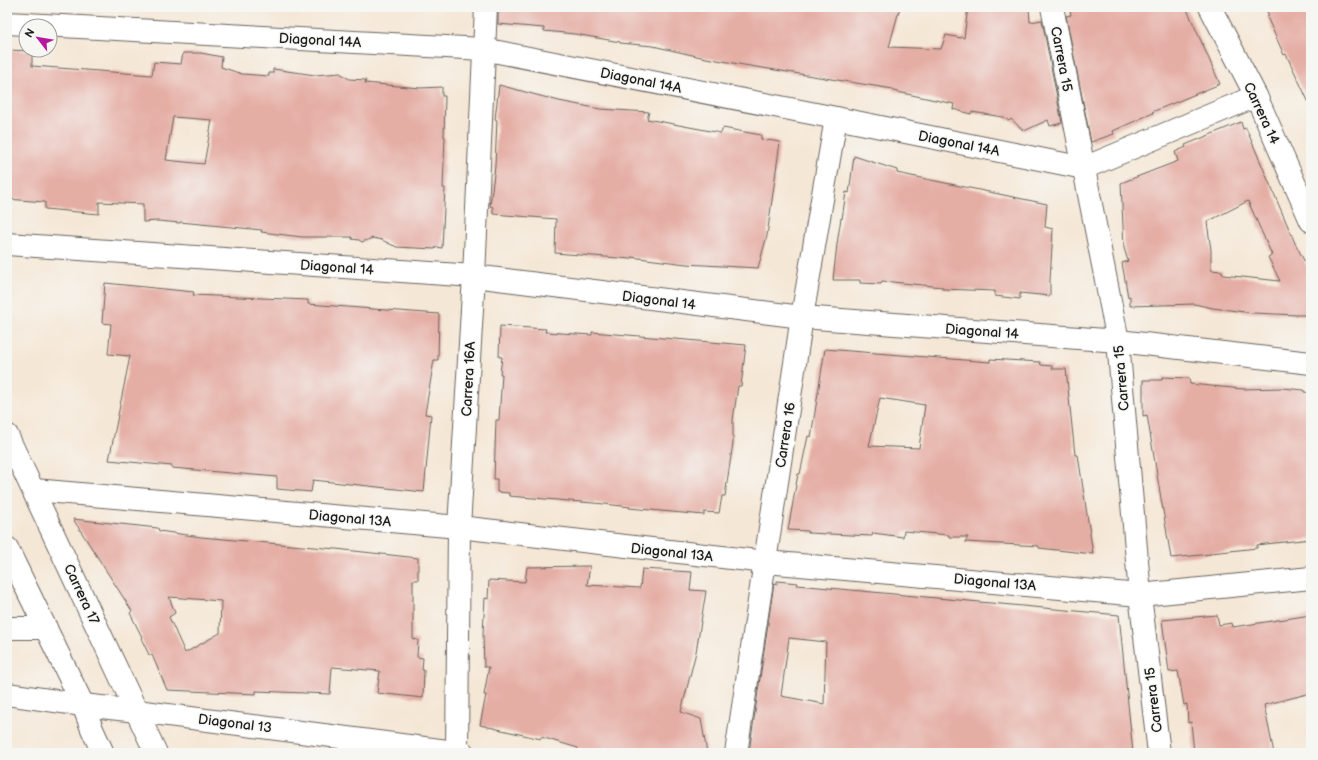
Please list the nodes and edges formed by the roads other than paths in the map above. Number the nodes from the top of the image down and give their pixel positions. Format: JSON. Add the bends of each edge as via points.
{"nodes":[{"id":1,"x":486,"y":7,"type":"edge"},
{"id":2,"x":1052,"y":7,"type":"edge"},
{"id":3,"x":1210,"y":7,"type":"edge"},
{"id":4,"x":7,"y":22,"type":"edge"},
{"id":5,"x":483,"y":49,"type":"junction"},
{"id":6,"x":1256,"y":96,"type":"junction"},
{"id":7,"x":836,"y":118,"type":"junction"},
{"id":8,"x":1084,"y":168,"type":"junction"},
{"id":9,"x":1311,"y":221,"type":"edge"},
{"id":10,"x":7,"y":244,"type":"edge"},
{"id":11,"x":474,"y":276,"type":"junction"},
{"id":12,"x":802,"y":317,"type":"junction"},
{"id":13,"x":1118,"y":341,"type":"junction"},
{"id":14,"x":1311,"y":363,"type":"edge"},
{"id":15,"x":7,"y":435,"type":"edge"},
{"id":16,"x":34,"y":490,"type":"junction"},
{"id":17,"x":459,"y":528,"type":"junction"},
{"id":18,"x":7,"y":548,"type":"edge"},
{"id":19,"x":766,"y":562,"type":"junction"},
{"id":20,"x":1311,"y":578,"type":"edge"},
{"id":21,"x":1140,"y":595,"type":"junction"},
{"id":22,"x":7,"y":628,"type":"edge"},
{"id":23,"x":46,"y":628,"type":"junction"},
{"id":24,"x":7,"y":694,"type":"edge"},
{"id":25,"x":84,"y":705,"type":"junction"},
{"id":26,"x":137,"y":711,"type":"junction"},
{"id":27,"x":460,"y":752,"type":"edge"},
{"id":28,"x":103,"y":753,"type":"edge"},
{"id":29,"x":156,"y":753,"type":"edge"},
{"id":30,"x":736,"y":753,"type":"edge"},
{"id":31,"x":1159,"y":753,"type":"edge"}],
"edges":[{"from":1,"to":5,"type":"street","name":"Carrera 16A"},
{"from":2,"to":8,"type":"street","name":"Carrera 15"},
{"from":3,"to":6,"type":"street","name":"Carrera 14"},
{"from":4,"to":5,"type":"street","name":"Diagonal 14A"},
{"from":5,"to":7,"type":"street","name":"Diagonal 14A"},
{"from":5,"to":11,"type":"street","name":"Carrera 16A"},
{"from":6,"to":8,"type":"street"},
{"from":6,"to":9,"type":"street","name":"Carrera 14"},
{"from":7,"to":8,"type":"street","name":"Diagonal 14A"},
{"from":7,"to":12,"type":"street","name":"Carrera 16"},
{"from":8,"to":13,"type":"street","name":"Carrera 15"},
{"from":10,"to":11,"type":"street","name":"Diagonal 14"},
{"from":11,"to":12,"type":"street","name":"Diagonal 14"},
{"from":11,"to":17,"type":"street","name":"Carrera 16A"},
{"from":12,"to":13,"type":"street","name":"Diagonal 14"},
{"from":12,"to":19,"type":"street","name":"Carrera 16"},
{"from":13,"to":14,"type":"street","name":"Diagonal 14"},
{"from":13,"to":21,"type":"street","name":"Carrera 15"},
{"from":15,"to":16,"type":"street","name":"Carrera 17"},
{"from":16,"to":17,"type":"street","name":"Diagonal 13A"},
{"from":16,"to":26,"type":"street","name":"Carrera 17"},
{"from":17,"to":19,"type":"street","name":"Diagonal 13A"},
{"from":17,"to":27,"type":"street","name":"Carrera 16A"},
{"from":18,"to":23,"type":"street"},
{"from":19,"to":21,"type":"street","name":"Diagonal 13A"},
{"from":19,"to":30,"type":"street","name":"Carrera 16"},
{"from":20,"to":21,"type":"street","name":"Diagonal 13A"},
{"from":21,"to":31,"type":"street","name":"Carrera 15"},
{"from":22,"to":23,"type":"street"},
{"from":23,"to":25,"type":"street"},
{"from":24,"to":25,"type":"street","name":"Diagonal 13"},
{"from":25,"to":26,"type":"street","name":"Diagonal 13"},
{"from":25,"to":28,"type":"street"},
{"from":26,"to":27,"type":"street","name":"Diagonal 13"},
{"from":26,"to":29,"type":"street","name":"Carrera 17"}]}
